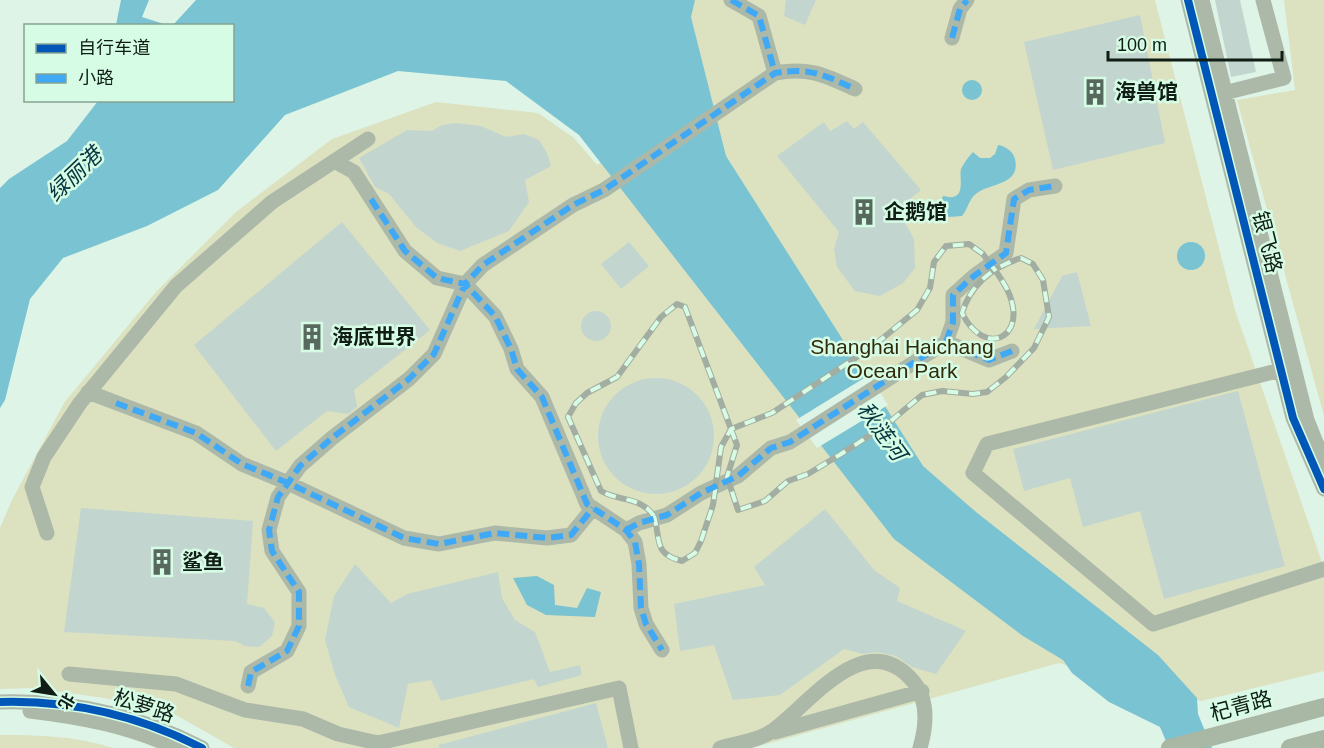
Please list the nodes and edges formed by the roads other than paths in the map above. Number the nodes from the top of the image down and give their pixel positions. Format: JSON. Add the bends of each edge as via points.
{"nodes":[{"id":1,"x":731,"y":0,"type":"edge"},
{"id":2,"x":967,"y":0,"type":"edge"},
{"id":3,"x":1188,"y":0,"type":"edge"},
{"id":4,"x":1202,"y":0,"type":"edge"},
{"id":5,"x":1263,"y":0,"type":"edge"},
{"id":6,"x":952,"y":38,"type":"dead end"},
{"id":7,"x":775,"y":73,"type":"junction"},
{"id":8,"x":855,"y":89,"type":"dead end"},
{"id":9,"x":1224,"y":93,"type":"junction"},
{"id":10,"x":368,"y":139,"type":"dead end"},
{"id":11,"x":334,"y":161,"type":"junction"},
{"id":12,"x":1055,"y":186,"type":"dead end"},
{"id":13,"x":465,"y":284,"type":"junction"},
{"id":14,"x":946,"y":342,"type":"junction"},
{"id":15,"x":1012,"y":351,"type":"dead end"},
{"id":16,"x":1281,"y":370,"type":"junction"},
{"id":17,"x":88,"y":392,"type":"junction"},
{"id":18,"x":1324,"y":462,"type":"edge"},
{"id":19,"x":288,"y":483,"type":"junction"},
{"id":20,"x":1324,"y":489,"type":"edge"},
{"id":21,"x":593,"y":508,"type":"junction"},
{"id":22,"x":626,"y":530,"type":"junction"},
{"id":23,"x":47,"y":533,"type":"dead end"},
{"id":24,"x":1324,"y":569,"type":"edge"},
{"id":25,"x":662,"y":650,"type":"dead end"},
{"id":26,"x":69,"y":674,"type":"dead end"},
{"id":27,"x":248,"y":686,"type":"dead end"},
{"id":28,"x":922,"y":691,"type":"junction"},
{"id":29,"x":0,"y":702,"type":"edge"},
{"id":30,"x":1324,"y":707,"type":"edge"},
{"id":31,"x":0,"y":711,"type":"edge"},
{"id":32,"x":770,"y":733,"type":"junction"},
{"id":33,"x":1324,"y":739,"type":"edge"},
{"id":34,"x":176,"y":748,"type":"edge"},
{"id":35,"x":202,"y":748,"type":"edge"},
{"id":36,"x":631,"y":748,"type":"edge"},
{"id":37,"x":720,"y":748,"type":"edge"},
{"id":38,"x":920,"y":748,"type":"edge"},
{"id":39,"x":1170,"y":748,"type":"edge"},
{"id":40,"x":1290,"y":748,"type":"edge"}],
"edges":[{"from":1,"to":7,"type":"street","via":[[759,16]]},
{"from":2,"to":6,"type":"street","via":[[960,9]]},
{"from":3,"to":16,"type":"street","name":"银飞路"},
{"from":4,"to":9,"type":"street"},
{"from":5,"to":9,"type":"street","via":[[1284,78]]},
{"from":7,"to":8,"type":"street","via":[[799,69]]},
{"from":7,"to":13,"type":"street","via":[[604,190],[573,205],[483,265]]},
{"from":9,"to":18,"type":"street","via":[[1307,420]]},
{"from":10,"to":11,"type":"street"},
{"from":11,"to":13,"type":"street","via":[[354,172],[405,251],[437,278]]},
{"from":11,"to":17,"type":"street","via":[[272,202],[176,286]]},
{"from":12,"to":14,"type":"street","via":[[1029,190],[1014,199],[1006,253],[953,295],[953,322]]},
{"from":13,"to":19,"type":"street","via":[[434,354],[409,379],[300,466]]},
{"from":13,"to":21,"type":"street","via":[[495,316],[517,369],[542,397],[579,487]]},
{"from":14,"to":15,"type":"street","via":[[989,360]]},
{"from":14,"to":22,"type":"street","via":[[790,442],[771,448],[738,476],[667,515]]},
{"from":16,"to":20,"type":"street","name":"银飞路","via":[[1293,418]]},
{"from":16,"to":24,"type":"street","via":[[987,444],[973,473],[1153,624]]},
{"from":17,"to":19,"type":"street","via":[[196,433],[242,464]]},
{"from":17,"to":23,"type":"street","via":[[44,457],[32,487]]},
{"from":19,"to":21,"type":"street","via":[[404,538],[439,544],[495,533],[547,538],[571,535]]},
{"from":19,"to":27,"type":"street","via":[[278,497],[269,530],[272,551],[299,592],[299,626],[287,651],[251,672]]},
{"from":21,"to":22,"type":"street"},
{"from":22,"to":25,"type":"street","via":[[635,542],[641,608]]},
{"from":26,"to":36,"type":"street","via":[[176,684],[245,710],[303,719],[338,734],[378,743],[619,688]]},
{"from":28,"to":32,"type":"street"},
{"from":28,"to":32,"type":"street","via":[[904,670],[876,660],[848,667]]},
{"from":28,"to":38,"type":"street","via":[[926,727]]},
{"from":29,"to":35,"type":"street","name":"松萝路","via":[[69,704],[110,712],[162,728]]},
{"from":30,"to":39,"type":"main road","name":"杞青路"},
{"from":31,"to":34,"type":"street","name":"松萝路","via":[[24,710],[105,723],[143,733]]},
{"from":32,"to":37,"type":"street"},
{"from":33,"to":40,"type":"main road"}]}
